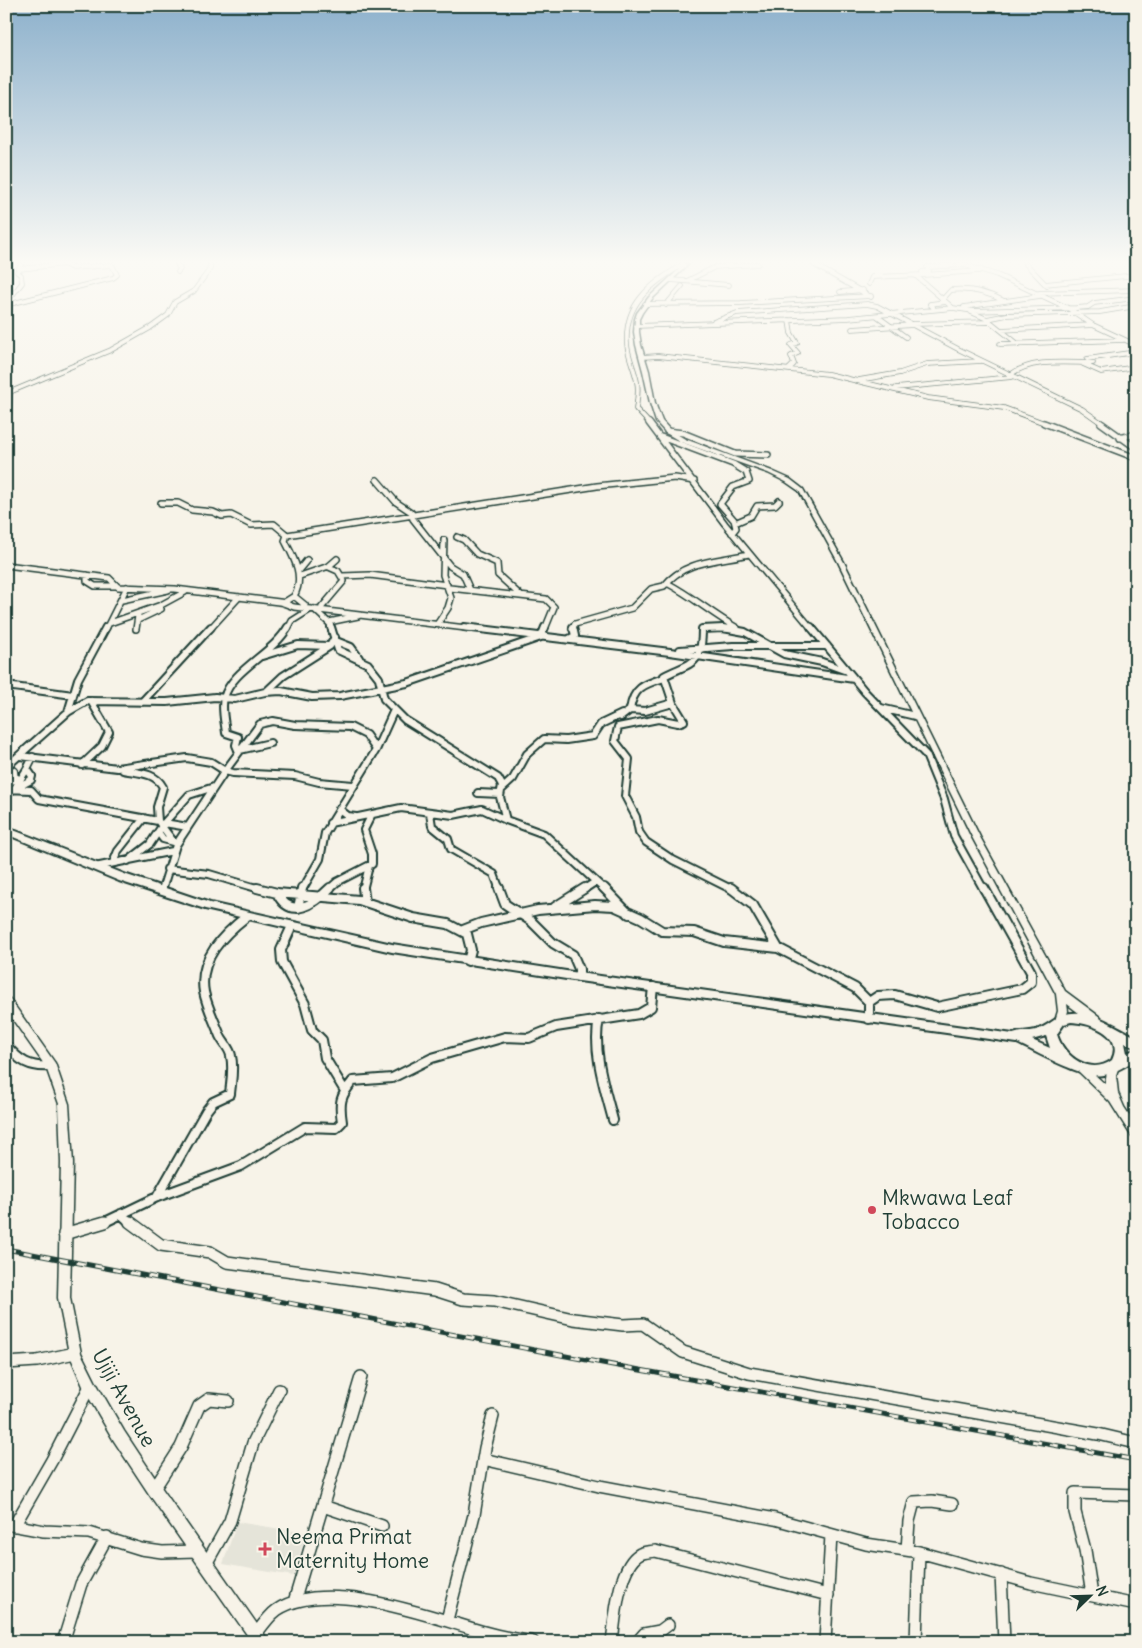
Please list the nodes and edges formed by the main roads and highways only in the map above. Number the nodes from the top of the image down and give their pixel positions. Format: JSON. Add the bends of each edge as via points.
{"nodes":[{"id":1,"x":639,"y":341,"type":"edge"},
{"id":2,"x":6,"y":830,"type":"edge"},
{"id":3,"x":1061,"y":994,"type":"junction"},
{"id":4,"x":6,"y":1002,"type":"edge"},
{"id":5,"x":1057,"y":1023,"type":"junction"},
{"id":6,"x":1100,"y":1023,"type":"junction"},
{"id":7,"x":1111,"y":1031,"type":"junction"},
{"id":8,"x":1006,"y":1037,"type":"junction"},
{"id":9,"x":1136,"y":1044,"type":"edge"},
{"id":10,"x":1136,"y":1054,"type":"edge"},
{"id":11,"x":1067,"y":1061,"type":"junction"},
{"id":12,"x":1116,"y":1064,"type":"junction"},
{"id":13,"x":1080,"y":1068,"type":"junction"},
{"id":14,"x":1114,"y":1100,"type":"junction"},
{"id":15,"x":1136,"y":1134,"type":"edge"},
{"id":16,"x":256,"y":1639,"type":"edge"}],
"edges":[{"from":1,"to":3,"type":"main road","via":[[654,409],[667,431],[782,478],[801,490],[841,562],[976,837]]},
{"from":2,"to":8,"type":"highway","via":[[94,867],[247,916],[392,948]]},
{"from":3,"to":5,"type":"main road","via":[[1063,1011]]},
{"from":3,"to":6,"type":"main road"},
{"from":4,"to":16,"type":"main road","name":"Ujiji Avenue","via":[[51,1066],[64,1104],[67,1187],[64,1298],[75,1353],[90,1386],[154,1489]]},
{"from":5,"to":6,"type":"highway","via":[[1078,1018]]},
{"from":5,"to":8,"type":"highway","via":[[1034,1036]]},
{"from":5,"to":11,"type":"highway","via":[[1051,1033],[1052,1042]]},
{"from":6,"to":7,"type":"highway"},
{"from":7,"to":9,"type":"highway"},
{"from":7,"to":12,"type":"highway","via":[[1122,1053]]},
{"from":8,"to":11,"type":"highway","via":[[1029,1043]]},
{"from":10,"to":12,"type":"highway"},
{"from":11,"to":13,"type":"highway"},
{"from":12,"to":13,"type":"highway","via":[[1105,1070]]},
{"from":12,"to":14,"type":"main road","via":[[1111,1073],[1110,1087]]},
{"from":13,"to":14,"type":"main road"},
{"from":14,"to":15,"type":"main road"}]}
